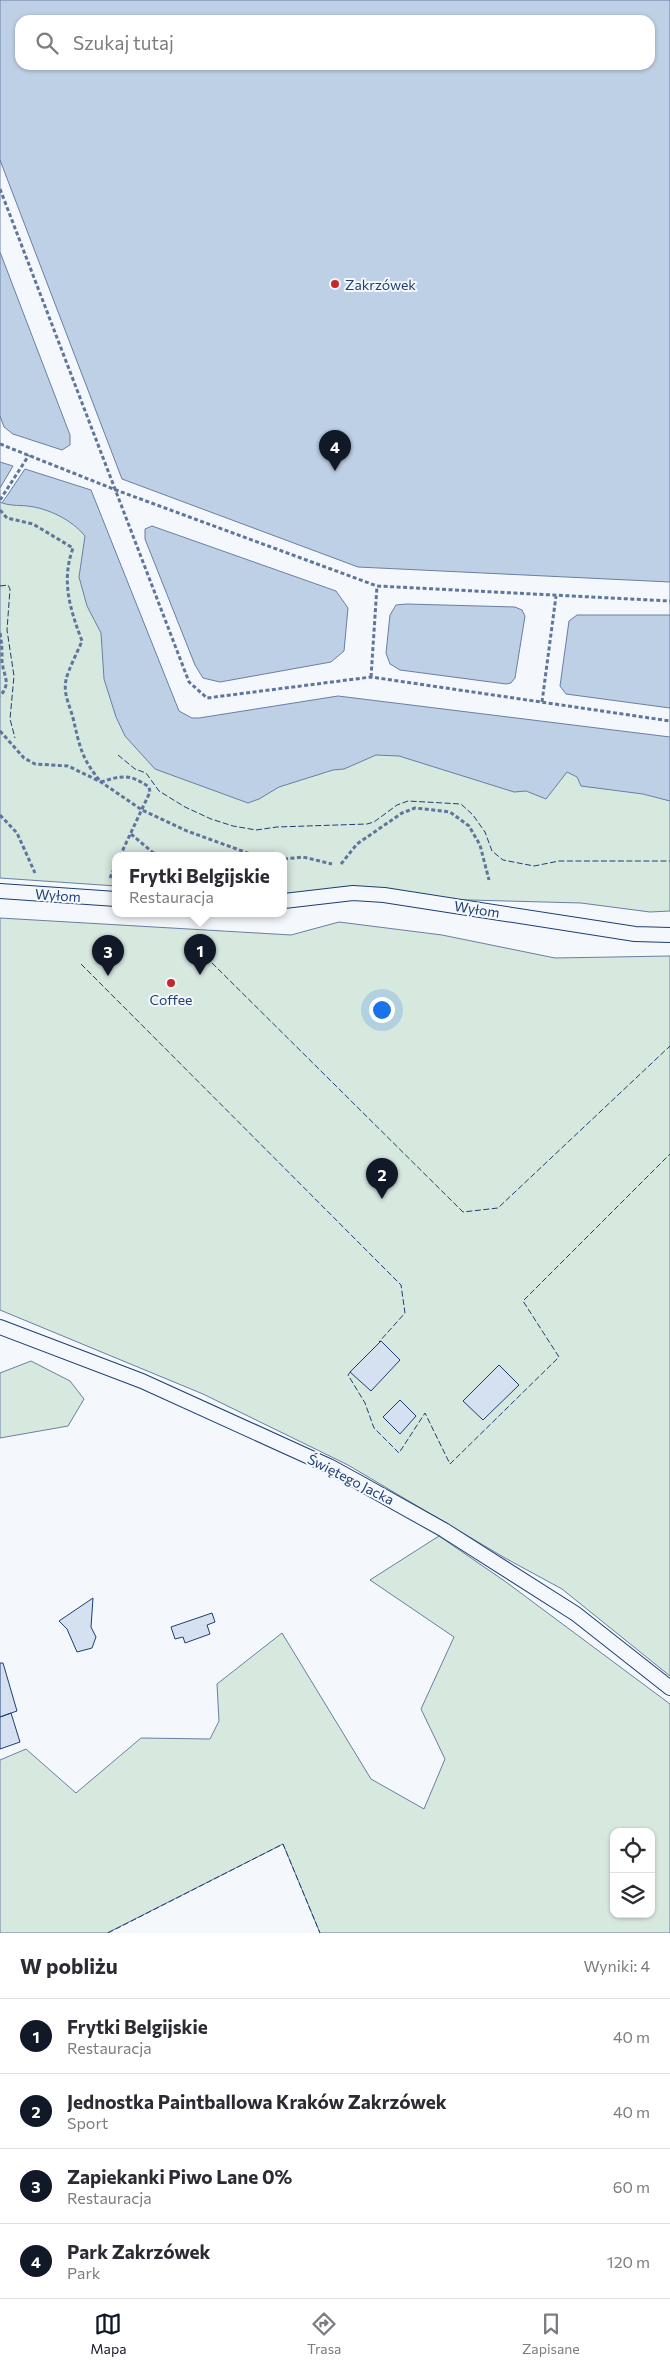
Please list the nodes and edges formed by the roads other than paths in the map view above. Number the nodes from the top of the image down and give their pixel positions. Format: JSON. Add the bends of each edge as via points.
{"nodes":[{"id":1,"x":0,"y":891,"type":"edge"},
{"id":2,"x":112,"y":899,"type":"edge"},
{"id":3,"x":287,"y":901,"type":"edge"},
{"id":4,"x":670,"y":935,"type":"edge"},
{"id":5,"x":0,"y":1327,"type":"edge"},
{"id":6,"x":670,"y":1688,"type":"edge"}],
"edges":[{"from":1,"to":2,"type":"lane","name":"Wyłom"},
{"from":3,"to":4,"type":"lane","name":"Wyłom","via":[[353,893],[384,895],[635,934]]},
{"from":5,"to":6,"type":"lane","name":"Świętego Jacka","via":[[142,1381],[322,1463],[373,1490],[444,1530],[576,1614]]}]}
